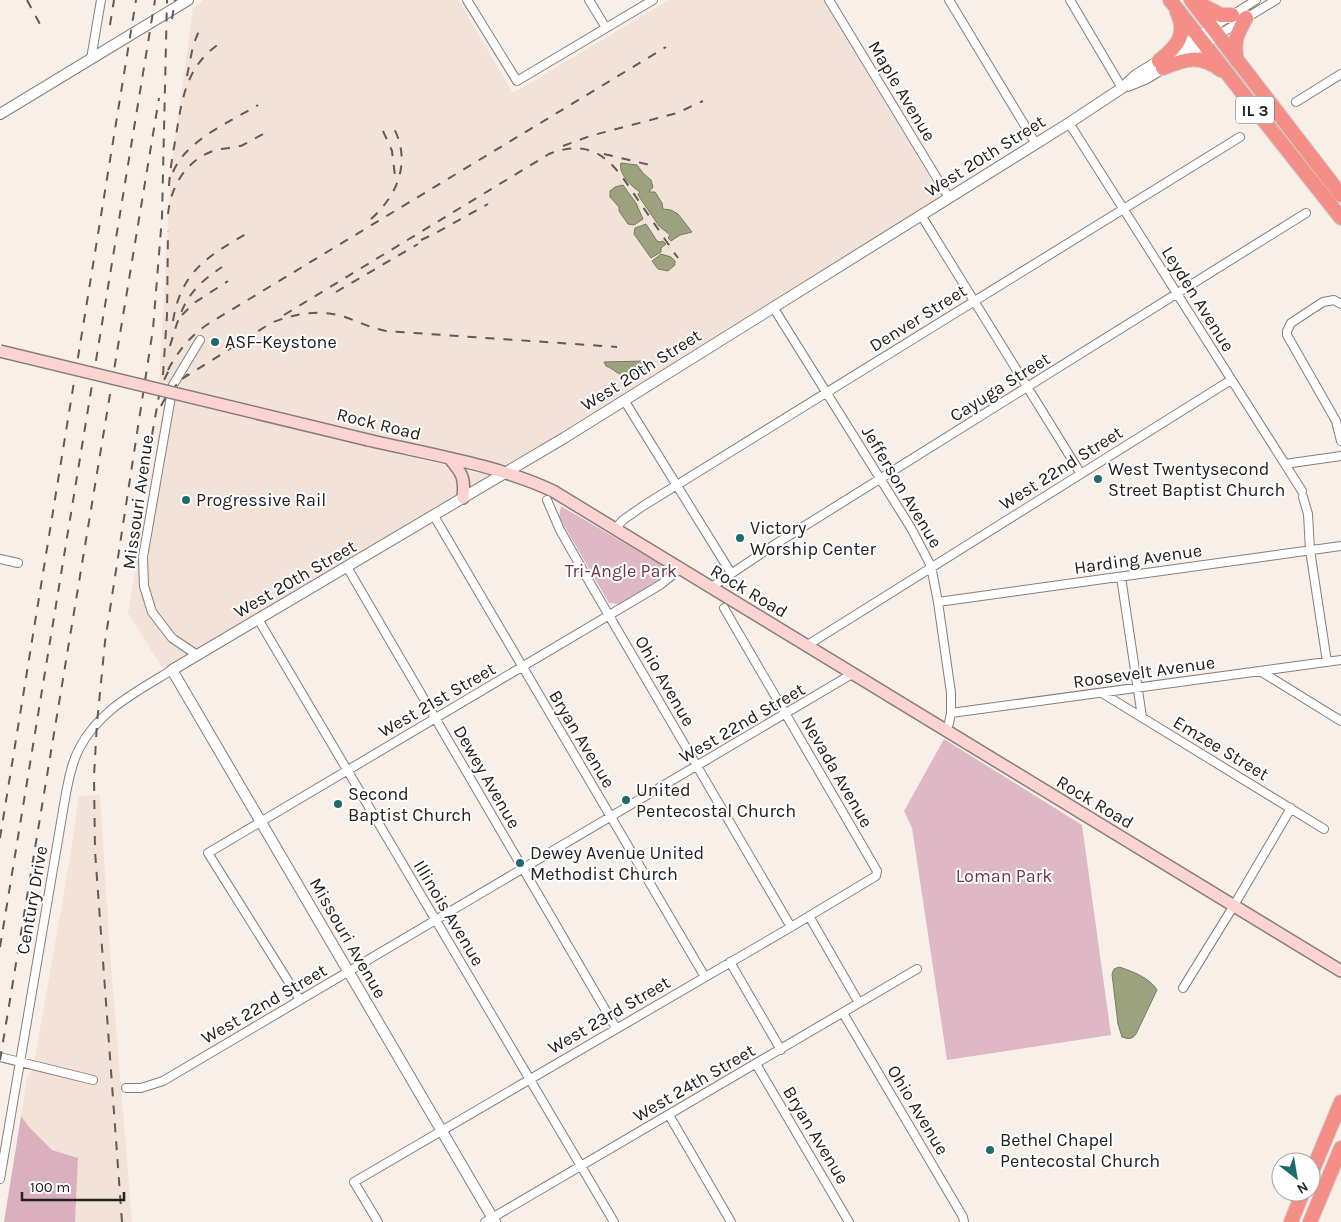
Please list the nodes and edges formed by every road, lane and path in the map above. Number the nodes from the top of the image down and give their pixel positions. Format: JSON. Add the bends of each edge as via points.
{"nodes":[{"id":1,"x":101,"y":0,"type":"edge"},
{"id":2,"x":188,"y":0,"type":"edge"},
{"id":3,"x":467,"y":0,"type":"edge"},
{"id":4,"x":589,"y":0,"type":"edge"},
{"id":5,"x":653,"y":0,"type":"edge"},
{"id":6,"x":829,"y":0,"type":"edge"},
{"id":7,"x":949,"y":0,"type":"edge"},
{"id":8,"x":1192,"y":0,"type":"edge"},
{"id":9,"x":1256,"y":0,"type":"edge"},
{"id":10,"x":1276,"y":0,"type":"edge"},
{"id":11,"x":1074,"y":1,"type":"edge"},
{"id":12,"x":1172,"y":2,"type":"edge"},
{"id":13,"x":1239,"y":17,"type":"junction"},
{"id":14,"x":606,"y":28,"type":"junction"},
{"id":15,"x":1215,"y":32,"type":"junction"},
{"id":16,"x":1201,"y":40,"type":"junction"},
{"id":17,"x":91,"y":59,"type":"junction"},
{"id":18,"x":1238,"y":62,"type":"junction"},
{"id":19,"x":1161,"y":65,"type":"junction"},
{"id":20,"x":1227,"y":74,"type":"junction"},
{"id":21,"x":1341,"y":74,"type":"edge"},
{"id":22,"x":1122,"y":88,"type":"junction"},
{"id":23,"x":1296,"y":102,"type":"dead end"},
{"id":24,"x":0,"y":114,"type":"edge"},
{"id":25,"x":1069,"y":123,"type":"junction"},
{"id":26,"x":1240,"y":136,"type":"dead end"},
{"id":27,"x":1036,"y":144,"type":"junction"},
{"id":28,"x":1341,"y":195,"type":"edge"},
{"id":29,"x":949,"y":198,"type":"junction"},
{"id":30,"x":1123,"y":209,"type":"junction"},
{"id":31,"x":1306,"y":213,"type":"dead end"},
{"id":32,"x":921,"y":215,"type":"junction"},
{"id":33,"x":1341,"y":218,"type":"edge"},
{"id":34,"x":1177,"y":295,"type":"junction"},
{"id":35,"x":974,"y":301,"type":"junction"},
{"id":36,"x":1341,"y":304,"type":"edge"},
{"id":37,"x":773,"y":307,"type":"junction"},
{"id":38,"x":200,"y":340,"type":"dead end"},
{"id":39,"x":0,"y":351,"type":"edge"},
{"id":40,"x":1231,"y":380,"type":"junction"},
{"id":41,"x":1028,"y":387,"type":"junction"},
{"id":42,"x":826,"y":393,"type":"junction"},
{"id":43,"x":624,"y":400,"type":"junction"},
{"id":44,"x":1341,"y":442,"type":"edge"},
{"id":45,"x":1341,"y":456,"type":"edge"},
{"id":46,"x":450,"y":459,"type":"junction"},
{"id":47,"x":1285,"y":464,"type":"junction"},
{"id":48,"x":505,"y":473,"type":"junction"},
{"id":49,"x":1081,"y":474,"type":"junction"},
{"id":50,"x":880,"y":479,"type":"junction"},
{"id":51,"x":677,"y":485,"type":"junction"},
{"id":52,"x":463,"y":498,"type":"junction"},
{"id":53,"x":548,"y":500,"type":"dead end"},
{"id":54,"x":434,"y":516,"type":"junction"},
{"id":55,"x":615,"y":529,"type":"junction"},
{"id":56,"x":1341,"y":546,"type":"edge"},
{"id":57,"x":1310,"y":550,"type":"junction"},
{"id":58,"x":0,"y":559,"type":"edge"},
{"id":59,"x":18,"y":563,"type":"dead end"},
{"id":60,"x":347,"y":567,"type":"junction"},
{"id":61,"x":931,"y":567,"type":"junction"},
{"id":62,"x":680,"y":570,"type":"junction"},
{"id":63,"x":731,"y":572,"type":"junction"},
{"id":64,"x":1121,"y":577,"type":"junction"},
{"id":65,"x":710,"y":588,"type":"junction"},
{"id":66,"x":938,"y":602,"type":"junction"},
{"id":67,"x":724,"y":608,"type":"dead end"},
{"id":68,"x":609,"y":615,"type":"junction"},
{"id":69,"x":258,"y":619,"type":"junction"},
{"id":70,"x":806,"y":646,"type":"junction"},
{"id":71,"x":196,"y":655,"type":"junction"},
{"id":72,"x":1341,"y":660,"type":"edge"},
{"id":73,"x":1327,"y":662,"type":"junction"},
{"id":74,"x":522,"y":668,"type":"junction"},
{"id":75,"x":172,"y":670,"type":"junction"},
{"id":76,"x":1260,"y":671,"type":"junction"},
{"id":77,"x":852,"y":674,"type":"junction"},
{"id":78,"x":1137,"y":688,"type":"junction"},
{"id":79,"x":1102,"y":693,"type":"junction"},
{"id":80,"x":951,"y":713,"type":"junction"},
{"id":81,"x":786,"y":715,"type":"junction"},
{"id":82,"x":1142,"y":717,"type":"junction"},
{"id":83,"x":436,"y":718,"type":"junction"},
{"id":84,"x":1341,"y":720,"type":"edge"},
{"id":85,"x":946,"y":731,"type":"junction"},
{"id":86,"x":698,"y":766,"type":"junction"},
{"id":87,"x":347,"y":770,"type":"junction"},
{"id":88,"x":1291,"y":808,"type":"junction"},
{"id":89,"x":611,"y":818,"type":"junction"},
{"id":90,"x":260,"y":821,"type":"junction"},
{"id":91,"x":1324,"y":829,"type":"dead end"},
{"id":92,"x":524,"y":869,"type":"junction"},
{"id":93,"x":877,"y":873,"type":"joint"},
{"id":94,"x":1233,"y":907,"type":"junction"},
{"id":95,"x":809,"y":916,"type":"junction"},
{"id":96,"x":436,"y":920,"type":"junction"},
{"id":97,"x":791,"y":927,"type":"junction"},
{"id":98,"x":730,"y":962,"type":"junction"},
{"id":99,"x":917,"y":969,"type":"dead end"},
{"id":100,"x":1341,"y":971,"type":"edge"},
{"id":101,"x":349,"y":972,"type":"junction"},
{"id":102,"x":705,"y":977,"type":"junction"},
{"id":103,"x":1183,"y":988,"type":"dead end"},
{"id":104,"x":300,"y":1000,"type":"junction"},
{"id":105,"x":860,"y":1003,"type":"junction"},
{"id":106,"x":843,"y":1013,"type":"junction"},
{"id":107,"x":616,"y":1028,"type":"junction"},
{"id":108,"x":781,"y":1050,"type":"junction"},
{"id":109,"x":0,"y":1057,"type":"edge"},
{"id":110,"x":20,"y":1062,"type":"junction"},
{"id":111,"x":756,"y":1064,"type":"junction"},
{"id":112,"x":529,"y":1079,"type":"junction"},
{"id":113,"x":94,"y":1080,"type":"dead end"},
{"id":114,"x":126,"y":1088,"type":"dead end"},
{"id":115,"x":1341,"y":1102,"type":"edge"},
{"id":116,"x":669,"y":1115,"type":"junction"},
{"id":117,"x":442,"y":1130,"type":"junction"},
{"id":118,"x":1341,"y":1148,"type":"edge"},
{"id":119,"x":1320,"y":1152,"type":"edge"},
{"id":120,"x":581,"y":1166,"type":"junction"},
{"id":121,"x":0,"y":1179,"type":"edge"},
{"id":122,"x":1300,"y":1202,"type":"edge"},
{"id":123,"x":491,"y":1221,"type":"edge"},
{"id":124,"x":378,"y":1222,"type":"edge"},
{"id":125,"x":614,"y":1222,"type":"edge"},
{"id":126,"x":731,"y":1222,"type":"edge"},
{"id":127,"x":849,"y":1222,"type":"edge"},
{"id":128,"x":964,"y":1222,"type":"edge"},
{"id":129,"x":1291,"y":1222,"type":"edge"},
{"id":130,"x":1310,"y":1222,"type":"edge"}],
"edges":[{"from":1,"to":17,"type":"street"},
{"from":2,"to":17,"type":"street"},
{"from":3,"to":14,"type":"street","via":[[517,81]]},
{"from":4,"to":14,"type":"street"},
{"from":5,"to":14,"type":"street"},
{"from":6,"to":29,"type":"street","name":"Maple Avenue"},
{"from":7,"to":27,"type":"street"},
{"from":8,"to":13,"type":"highway","via":[[1220,15]]},
{"from":8,"to":15,"type":"highway","number":"IL 3"},
{"from":9,"to":13,"type":"street","name":"West 20th Street"},
{"from":10,"to":13,"type":"street","name":"West 20th Street"},
{"from":11,"to":22,"type":"street"},
{"from":12,"to":16,"type":"highway","number":"IL 3"},
{"from":12,"to":19,"type":"highway","via":[[1179,16],[1181,33],[1179,42]]},
{"from":13,"to":15,"type":"street","name":"West 20th Street"},
{"from":13,"to":15,"type":"street","name":"West 20th Street"},
{"from":13,"to":18,"type":"highway","via":[[1235,50]]},
{"from":15,"to":16,"type":"street","name":"West 20th Street"},
{"from":15,"to":18,"type":"highway","number":"IL 3"},
{"from":16,"to":19,"type":"street","name":"West 20th Street"},
{"from":16,"to":20,"type":"highway","number":"IL 3"},
{"from":17,"to":24,"type":"street"},
{"from":18,"to":28,"type":"highway","number":"IL 3"},
{"from":19,"to":20,"type":"highway","via":[[1198,59]]},
{"from":19,"to":22,"type":"street","name":"West 20th Street","via":[[1145,79]]},
{"from":20,"to":33,"type":"highway","number":"IL 3"},
{"from":21,"to":23,"type":"street"},
{"from":22,"to":25,"type":"street","name":"West 20th Street"},
{"from":25,"to":27,"type":"street","name":"West 20th Street"},
{"from":25,"to":30,"type":"street","name":"Leyden Avenue"},
{"from":26,"to":30,"type":"street","name":"Denver Street"},
{"from":27,"to":29,"type":"street","name":"West 20th Street"},
{"from":29,"to":32,"type":"street","name":"West 20th Street"},
{"from":30,"to":34,"type":"street","name":"Leyden Avenue"},
{"from":30,"to":35,"type":"street","name":"Denver Street"},
{"from":31,"to":34,"type":"street","name":"Cayuga Street"},
{"from":32,"to":35,"type":"street"},
{"from":32,"to":37,"type":"street","name":"West 20th Street"},
{"from":34,"to":40,"type":"street","name":"Leyden Avenue"},
{"from":34,"to":41,"type":"street","name":"Cayuga Street"},
{"from":35,"to":41,"type":"street"},
{"from":35,"to":42,"type":"street","name":"Denver Street"},
{"from":36,"to":44,"type":"street","via":[[1334,300],[1323,302],[1291,323],[1287,331],[1336,421]]},
{"from":37,"to":42,"type":"street","name":"Jefferson Avenue"},
{"from":37,"to":43,"type":"street","name":"West 20th Street"},
{"from":38,"to":71,"type":"street","name":"Missouri Avenue","via":[[173,385],[143,557],[144,586],[152,612],[172,638]]},
{"from":39,"to":46,"type":"main road","name":"Rock Road","bridge":true},
{"from":40,"to":47,"type":"street","name":"Leyden Avenue"},
{"from":40,"to":49,"type":"street","name":"West 22nd Street"},
{"from":41,"to":49,"type":"street"},
{"from":41,"to":50,"type":"street","name":"Cayuga Street"},
{"from":42,"to":50,"type":"street","name":"Jefferson Avenue"},
{"from":42,"to":51,"type":"street","name":"Denver Street"},
{"from":43,"to":48,"type":"street","name":"West 20th Street"},
{"from":43,"to":51,"type":"street"},
{"from":45,"to":47,"type":"street"},
{"from":46,"to":48,"type":"main road","name":"Rock Road"},
{"from":46,"to":52,"type":"main road","via":[[463,477]]},
{"from":47,"to":57,"type":"street","name":"Leyden Avenue","via":[[1302,494]]},
{"from":48,"to":52,"type":"street","name":"West 20th Street"},
{"from":48,"to":55,"type":"main road","name":"Rock Road","via":[[553,491]]},
{"from":49,"to":61,"type":"street","name":"West 22nd Street"},
{"from":50,"to":61,"type":"street","name":"Jefferson Avenue","via":[[919,541]]},
{"from":50,"to":63,"type":"street","name":"Cayuga Street"},
{"from":51,"to":55,"type":"street","name":"Denver Street","via":[[623,520]]},
{"from":51,"to":63,"type":"street"},
{"from":52,"to":54,"type":"street","name":"West 20th Street"},
{"from":53,"to":68,"type":"street","name":"Ohio Avenue","via":[[560,530]]},
{"from":54,"to":60,"type":"street","name":"West 20th Street"},
{"from":54,"to":74,"type":"street","name":"Bryan Avenue"},
{"from":55,"to":62,"type":"main road","name":"Rock Road"},
{"from":56,"to":57,"type":"street","name":"Harding Avenue"},
{"from":57,"to":64,"type":"street","name":"Harding Avenue"},
{"from":57,"to":73,"type":"street"},
{"from":58,"to":59,"type":"street"},
{"from":60,"to":69,"type":"street","name":"West 20th Street"},
{"from":60,"to":83,"type":"street","name":"Dewey Avenue"},
{"from":61,"to":66,"type":"street","name":"Jefferson Avenue"},
{"from":61,"to":70,"type":"street","name":"West 22nd Street"},
{"from":62,"to":65,"type":"main road","name":"Rock Road"},
{"from":62,"to":68,"type":"street","name":"West 21st Street"},
{"from":63,"to":65,"type":"street","name":"Cayuga Street"},
{"from":64,"to":66,"type":"street","name":"Harding Avenue"},
{"from":64,"to":78,"type":"street"},
{"from":65,"to":70,"type":"main road","name":"Rock Road"},
{"from":66,"to":80,"type":"street","name":"Jefferson Avenue","via":[[948,662]]},
{"from":67,"to":81,"type":"street","name":"Nevada Avenue"},
{"from":68,"to":74,"type":"street","name":"West 21st Street"},
{"from":68,"to":86,"type":"street","name":"Ohio Avenue"},
{"from":69,"to":71,"type":"street","name":"West 20th Street"},
{"from":69,"to":87,"type":"street","name":"Illinois Avenue"},
{"from":70,"to":77,"type":"main road","name":"Rock Road"},
{"from":71,"to":75,"type":"street","name":"West 20th Street"},
{"from":72,"to":73,"type":"street","name":"Roosevelt Avenue"},
{"from":73,"to":76,"type":"street","name":"Roosevelt Avenue"},
{"from":74,"to":83,"type":"street","name":"West 21st Street"},
{"from":74,"to":89,"type":"street","name":"Bryan Avenue"},
{"from":75,"to":90,"type":"street","name":"Missouri Avenue"},
{"from":75,"to":110,"type":"street","name":"Century Drive","via":[[112,707],[78,750],[66,793]]},
{"from":76,"to":78,"type":"street","name":"Roosevelt Avenue"},
{"from":76,"to":84,"type":"street"},
{"from":77,"to":81,"type":"street","name":"West 22nd Street"},
{"from":77,"to":85,"type":"main road","name":"Rock Road"},
{"from":78,"to":79,"type":"street","name":"Roosevelt Avenue"},
{"from":78,"to":82,"type":"street"},
{"from":79,"to":80,"type":"street","name":"Roosevelt Avenue"},
{"from":79,"to":82,"type":"street","name":"Emzee Street"},
{"from":80,"to":85,"type":"street","name":"Jefferson Avenue"},
{"from":81,"to":86,"type":"street","name":"West 22nd Street"},
{"from":81,"to":93,"type":"street","name":"Nevada Avenue"},
{"from":82,"to":88,"type":"street","name":"Emzee Street"},
{"from":83,"to":87,"type":"street","name":"West 21st Street"},
{"from":83,"to":92,"type":"street","name":"Dewey Avenue"},
{"from":85,"to":94,"type":"main road","name":"Rock Road"},
{"from":86,"to":89,"type":"street","name":"West 22nd Street"},
{"from":86,"to":97,"type":"street","name":"Ohio Avenue"},
{"from":87,"to":90,"type":"street","name":"West 21st Street"},
{"from":87,"to":96,"type":"street","name":"Illinois Avenue"},
{"from":88,"to":91,"type":"street","name":"Emzee Street"},
{"from":88,"to":94,"type":"street"},
{"from":89,"to":92,"type":"street","name":"West 22nd Street"},
{"from":89,"to":102,"type":"street","name":"Bryan Avenue"},
{"from":90,"to":101,"type":"street","name":"Missouri Avenue"},
{"from":90,"to":104,"type":"street","name":"West 21st Street","via":[[208,853]]},
{"from":92,"to":96,"type":"street","name":"West 22nd Street"},
{"from":92,"to":107,"type":"street","name":"Dewey Avenue"},
{"from":93,"to":95,"type":"street","name":"West 23rd Street"},
{"from":94,"to":100,"type":"main road","name":"Rock Road"},
{"from":94,"to":103,"type":"street"},
{"from":95,"to":97,"type":"street","name":"West 23rd Street"},
{"from":95,"to":105,"type":"street"},
{"from":96,"to":101,"type":"street","name":"West 22nd Street"},
{"from":96,"to":112,"type":"street","name":"Illinois Avenue"},
{"from":97,"to":98,"type":"street","name":"West 23rd Street"},
{"from":98,"to":102,"type":"street","name":"West 23rd Street"},
{"from":98,"to":108,"type":"street"},
{"from":99,"to":105,"type":"street","name":"West 24th Street"},
{"from":101,"to":104,"type":"street","name":"West 22nd Street"},
{"from":101,"to":117,"type":"street","name":"Missouri Avenue"},
{"from":102,"to":107,"type":"street","name":"West 23rd Street"},
{"from":104,"to":114,"type":"street","name":"West 22nd Street","via":[[163,1081],[141,1088]]},
{"from":105,"to":106,"type":"street","name":"West 24th Street"},
{"from":106,"to":108,"type":"street","name":"West 24th Street"},
{"from":106,"to":128,"type":"street","name":"Ohio Avenue","via":[[964,1217]]},
{"from":107,"to":112,"type":"street","name":"West 23rd Street"},
{"from":108,"to":111,"type":"street","name":"West 24th Street"},
{"from":109,"to":110,"type":"street"},
{"from":110,"to":113,"type":"street"},
{"from":110,"to":121,"type":"street","name":"Century Drive"},
{"from":111,"to":116,"type":"street","name":"West 24th Street"},
{"from":111,"to":127,"type":"street","name":"Bryan Avenue"},
{"from":112,"to":117,"type":"street","name":"West 23rd Street"},
{"from":112,"to":120,"type":"street","name":"Illinois Avenue"},
{"from":115,"to":119,"type":"highway"},
{"from":116,"to":120,"type":"street","name":"West 24th Street"},
{"from":116,"to":126,"type":"street"},
{"from":117,"to":123,"type":"street","name":"Missouri Avenue"},
{"from":117,"to":124,"type":"street","name":"West 23rd Street","via":[[354,1182]]},
{"from":118,"to":130,"type":"highway"},
{"from":120,"to":123,"type":"street","name":"West 24th Street"},
{"from":120,"to":125,"type":"street","name":"Illinois Avenue"},
{"from":122,"to":129,"type":"highway"}]}
